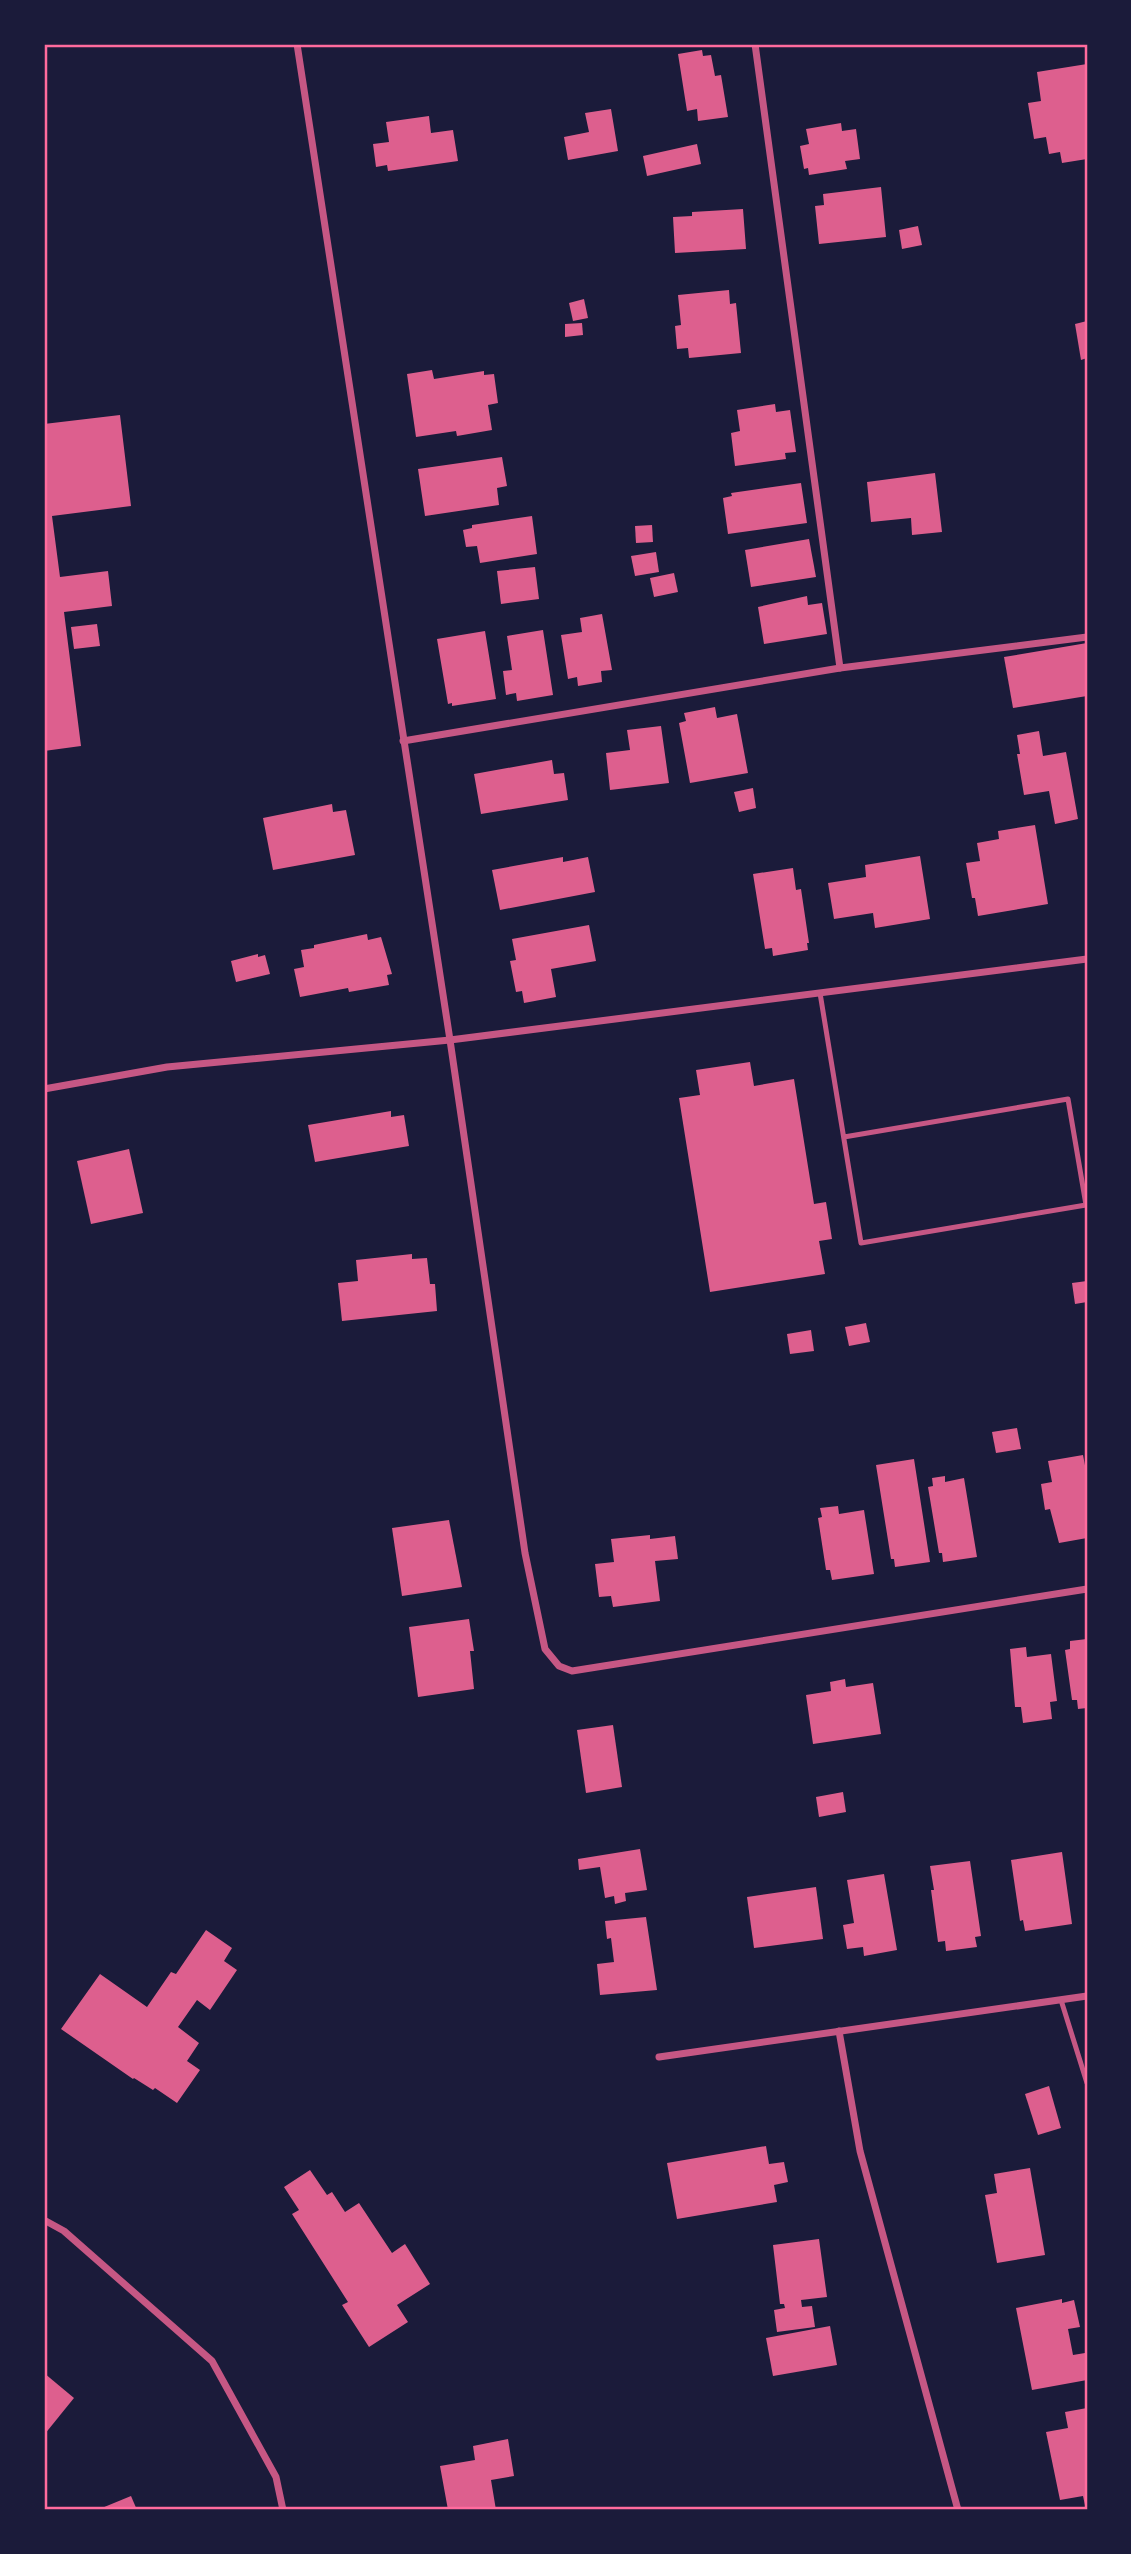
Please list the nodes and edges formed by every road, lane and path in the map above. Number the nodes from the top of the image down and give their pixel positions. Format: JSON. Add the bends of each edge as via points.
{"nodes":[{"id":1,"x":298,"y":44,"type":"edge"},
{"id":2,"x":755,"y":44,"type":"edge"},
{"id":3,"x":1087,"y":637,"type":"edge"},
{"id":4,"x":840,"y":668,"type":"junction"},
{"id":5,"x":403,"y":741,"type":"junction"},
{"id":6,"x":1087,"y":959,"type":"edge"},
{"id":7,"x":820,"y":993,"type":"junction"},
{"id":8,"x":450,"y":1040,"type":"junction"},
{"id":9,"x":44,"y":1089,"type":"edge"},
{"id":10,"x":844,"y":1137,"type":"junction"},
{"id":11,"x":1087,"y":1588,"type":"edge"},
{"id":12,"x":1087,"y":1996,"type":"edge"},
{"id":13,"x":1061,"y":2000,"type":"junction"},
{"id":14,"x":839,"y":2031,"type":"junction"},
{"id":15,"x":659,"y":2057,"type":"dead end"},
{"id":16,"x":1087,"y":2083,"type":"edge"},
{"id":17,"x":44,"y":2220,"type":"edge"},
{"id":18,"x":283,"y":2510,"type":"edge"},
{"id":19,"x":958,"y":2510,"type":"edge"}],
"edges":[{"from":1,"to":5,"type":"street"},
{"from":2,"to":4,"type":"street"},
{"from":3,"to":4,"type":"street"},
{"from":4,"to":5,"type":"street"},
{"from":5,"to":8,"type":"street"},
{"from":6,"to":7,"type":"street"},
{"from":7,"to":8,"type":"street"},
{"from":7,"to":10,"type":"lane"},
{"from":8,"to":9,"type":"street","via":[[167,1067]]},
{"from":8,"to":11,"type":"street","via":[[531,1580],[545,1649],[559,1666],[572,1671]]},
{"from":10,"to":10,"type":"lane","via":[[861,1243],[1086,1205],[1068,1099]]},
{"from":12,"to":13,"type":"street"},
{"from":13,"to":14,"type":"street"},
{"from":13,"to":16,"type":"lane"},
{"from":14,"to":15,"type":"street"},
{"from":14,"to":19,"type":"street","via":[[860,2151]]},
{"from":17,"to":18,"type":"street","via":[[64,2231],[212,2361],[276,2477]]}]}
